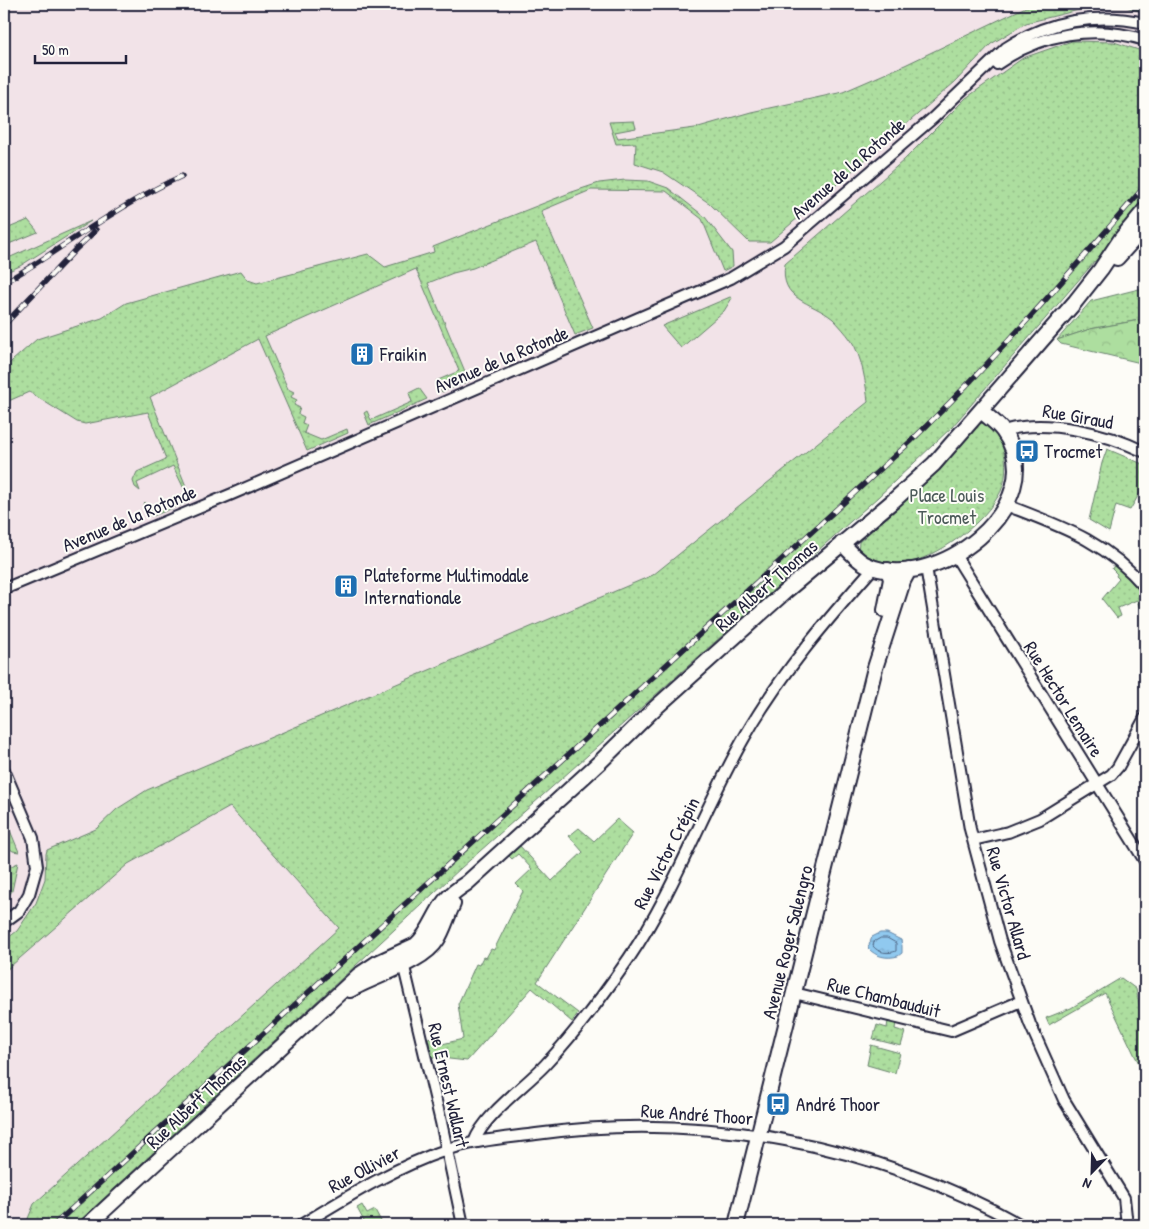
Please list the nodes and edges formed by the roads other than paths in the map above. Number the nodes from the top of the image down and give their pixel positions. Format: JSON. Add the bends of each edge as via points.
{"nodes":[{"id":1,"x":1145,"y":23,"type":"edge"},
{"id":2,"x":1145,"y":40,"type":"edge"},
{"id":3,"x":966,"y":87,"type":"junction"},
{"id":4,"x":1145,"y":210,"type":"edge"},
{"id":5,"x":1145,"y":227,"type":"edge"},
{"id":6,"x":1075,"y":302,"type":"junction"},
{"id":7,"x":981,"y":410,"type":"junction"},
{"id":8,"x":1003,"y":432,"type":"junction"},
{"id":9,"x":1145,"y":452,"type":"edge"},
{"id":10,"x":1006,"y":505,"type":"junction"},
{"id":11,"x":842,"y":544,"type":"junction"},
{"id":12,"x":955,"y":555,"type":"junction"},
{"id":13,"x":926,"y":567,"type":"junction"},
{"id":14,"x":881,"y":569,"type":"junction"},
{"id":15,"x":909,"y":570,"type":"junction"},
{"id":16,"x":1145,"y":587,"type":"edge"},
{"id":17,"x":4,"y":589,"type":"edge"},
{"id":18,"x":875,"y":668,"type":"junction"},
{"id":19,"x":1145,"y":718,"type":"edge"},
{"id":20,"x":4,"y":770,"type":"edge"},
{"id":21,"x":1096,"y":784,"type":"junction"},
{"id":22,"x":973,"y":840,"type":"junction"},
{"id":23,"x":1145,"y":861,"type":"edge"},
{"id":24,"x":4,"y":922,"type":"edge"},
{"id":25,"x":402,"y":958,"type":"junction"},
{"id":26,"x":794,"y":993,"type":"junction"},
{"id":27,"x":1021,"y":1001,"type":"junction"},
{"id":28,"x":758,"y":1135,"type":"junction"},
{"id":29,"x":474,"y":1142,"type":"junction"},
{"id":30,"x":446,"y":1150,"type":"junction"},
{"id":31,"x":88,"y":1225,"type":"edge"},
{"id":32,"x":301,"y":1225,"type":"edge"},
{"id":33,"x":464,"y":1225,"type":"edge"},
{"id":34,"x":736,"y":1225,"type":"edge"},
{"id":35,"x":1021,"y":1225,"type":"edge"},
{"id":36,"x":1127,"y":1225,"type":"edge"}],
"edges":[{"from":1,"to":3,"type":"street","name":"Avenue de la Rotonde","via":[[1092,19],[1038,30],[1006,48]]},
{"from":2,"to":3,"type":"street","name":"Avenue de la Rotonde","via":[[1090,32],[1048,39],[1004,59]]},
{"from":3,"to":17,"type":"street","name":"Avenue de la Rotonde","via":[[784,246],[731,278]]},
{"from":4,"to":6,"type":"street","name":"Rue Albert Thomas"},
{"from":5,"to":6,"type":"street","name":"Rue Albert Thomas"},
{"from":6,"to":7,"type":"street","name":"Rue Albert Thomas"},
{"from":7,"to":8,"type":"street"},
{"from":7,"to":11,"type":"street","name":"Rue Albert Thomas","via":[[917,480]]},
{"from":8,"to":9,"type":"street","name":"Rue Giraud","via":[[1031,426],[1068,429],[1116,440]]},
{"from":8,"to":10,"type":"street","via":[[1015,461],[1014,483]]},
{"from":10,"to":12,"type":"street","via":[[993,523]]},
{"from":10,"to":16,"type":"street","via":[[1088,539],[1120,562]]},
{"from":11,"to":14,"type":"street","via":[[860,561]]},
{"from":11,"to":25,"type":"street","name":"Rue Albert Thomas","via":[[653,710],[457,890],[446,901],[421,941]]},
{"from":12,"to":13,"type":"street"},
{"from":12,"to":21,"type":"street","name":"Rue Hector Lemaire"},
{"from":13,"to":15,"type":"street"},
{"from":13,"to":22,"type":"street","name":"Rue Victor Allard"},
{"from":14,"to":15,"type":"street"},
{"from":14,"to":18,"type":"street","name":"Avenue Roger Salengro","via":[[891,579]]},
{"from":14,"to":29,"type":"street","name":"Rue Victor Crépin","via":[[795,662],[752,724],[653,919],[629,958],[568,1039],[486,1122]]},
{"from":15,"to":18,"type":"street","name":"Avenue Roger Salengro"},
{"from":18,"to":26,"type":"street","name":"Avenue Roger Salengro"},
{"from":19,"to":21,"type":"street","via":[[1115,772]]},
{"from":20,"to":24,"type":"street","via":[[33,838],[37,866],[29,894],[19,910]]},
{"from":21,"to":22,"type":"street","via":[[1034,822]]},
{"from":21,"to":23,"type":"street","name":"Rue Hector Lemaire"},
{"from":22,"to":27,"type":"street","name":"Rue Victor Allard","via":[[992,914]]},
{"from":25,"to":30,"type":"street","name":"Rue Ernest Wallart"},
{"from":25,"to":31,"type":"street","name":"Rue Albert Thomas","via":[[364,970]]},
{"from":26,"to":27,"type":"street","name":"Rue Chambauduit","via":[[951,1030]]},
{"from":26,"to":28,"type":"street","name":"Avenue Roger Salengro"},
{"from":27,"to":36,"type":"street","name":"Rue Victor Allard","via":[[1064,1100],[1124,1198]]},
{"from":28,"to":29,"type":"street","name":"Rue André Thoor","via":[[702,1128],[641,1126],[570,1130]]},
{"from":28,"to":34,"type":"street","name":"Avenue Roger Salengro"},
{"from":28,"to":35,"type":"street","name":"Rue André Thoor","via":[[897,1170],[951,1190]]},
{"from":29,"to":30,"type":"street","name":"Rue André Thoor"},
{"from":30,"to":32,"type":"street","name":"Rue Ollivier","via":[[358,1191]]},
{"from":30,"to":33,"type":"street","name":"Rue Ernest Wallart"}]}
